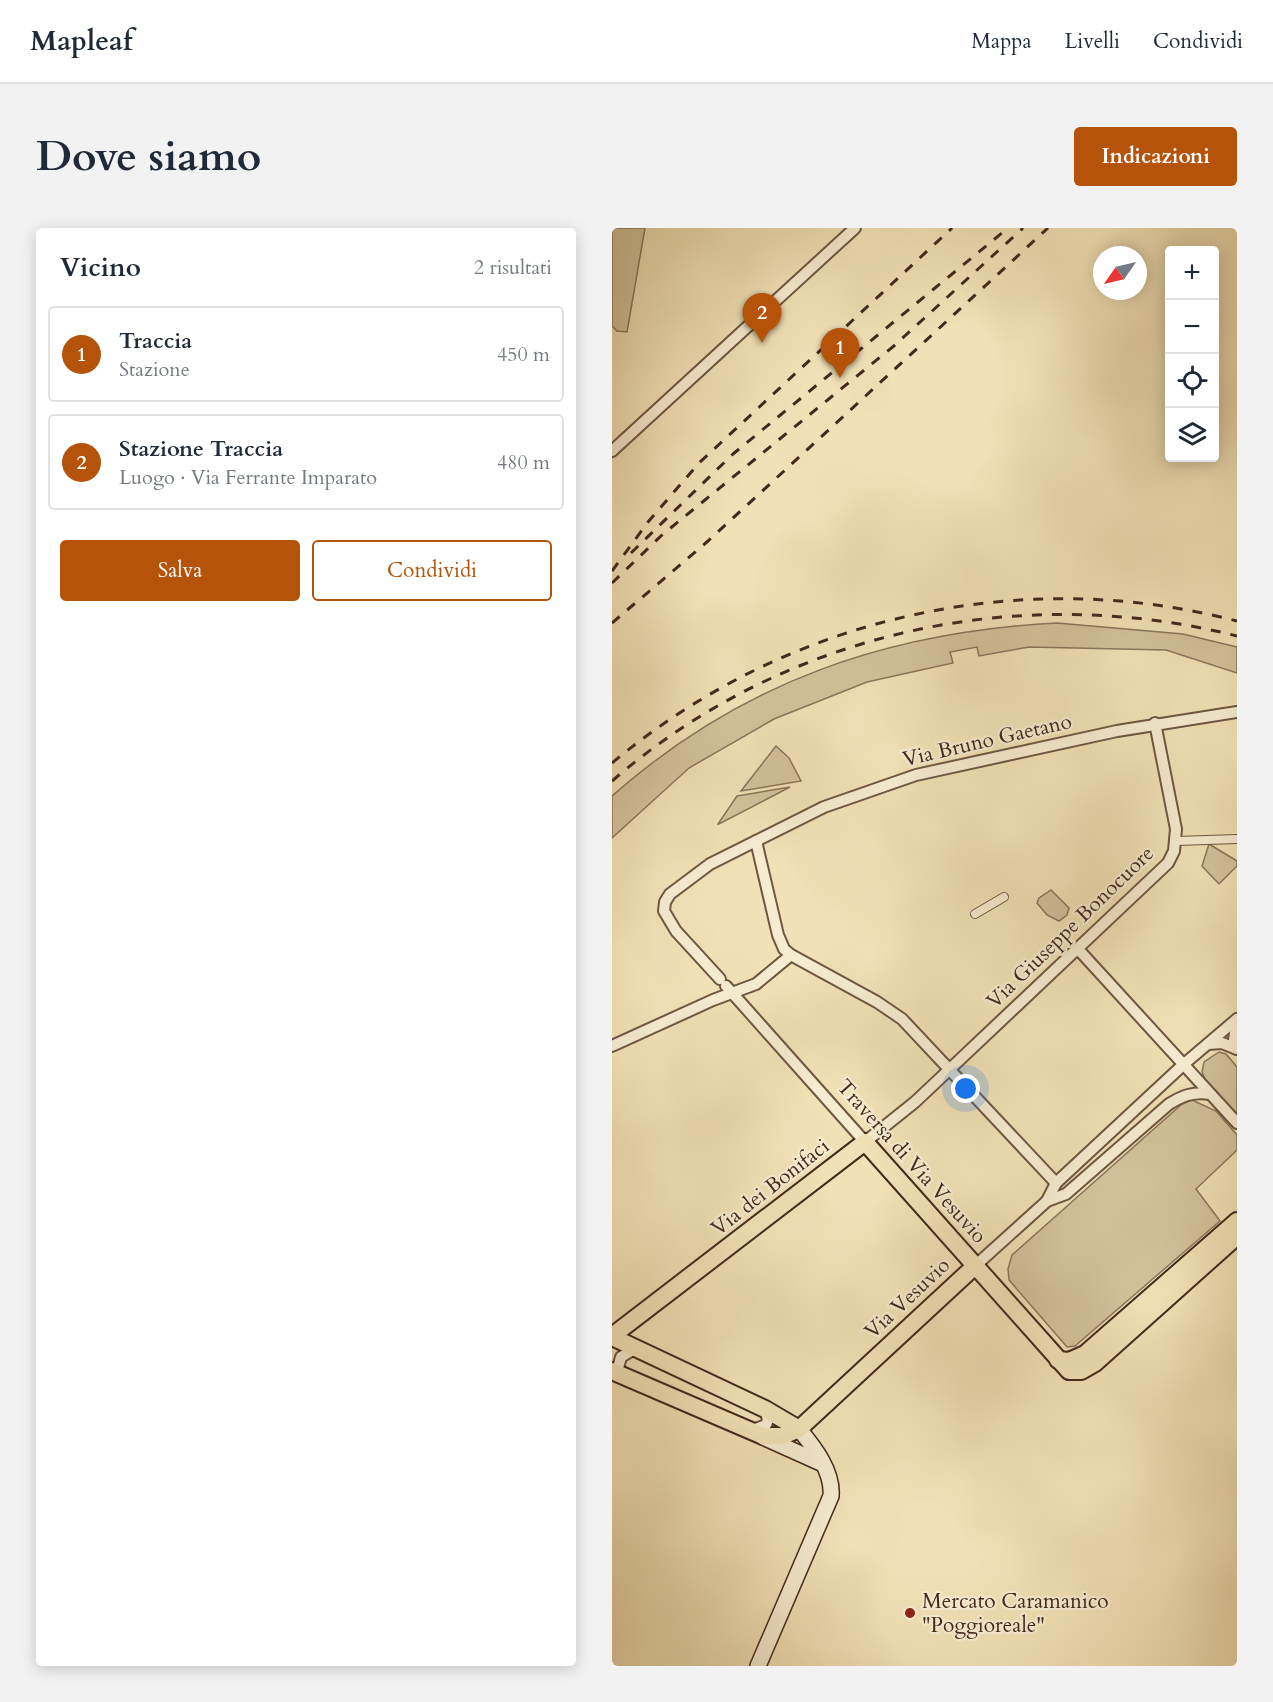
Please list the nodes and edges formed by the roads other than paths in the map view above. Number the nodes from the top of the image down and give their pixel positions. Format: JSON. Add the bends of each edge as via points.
{"nodes":[{"id":1,"x":855,"y":228,"type":"edge"},
{"id":2,"x":612,"y":451,"type":"edge"},
{"id":3,"x":1237,"y":712,"type":"edge"},
{"id":4,"x":1155,"y":723,"type":"junction"},
{"id":5,"x":1237,"y":839,"type":"edge"},
{"id":6,"x":756,"y":841,"type":"junction"},
{"id":7,"x":1176,"y":842,"type":"junction"},
{"id":8,"x":1004,"y":897,"type":"dead end"},
{"id":9,"x":975,"y":914,"type":"dead end"},
{"id":10,"x":1078,"y":949,"type":"junction"},
{"id":11,"x":790,"y":955,"type":"junction"},
{"id":12,"x":726,"y":986,"type":"junction"},
{"id":13,"x":1237,"y":1019,"type":"edge"},
{"id":14,"x":1208,"y":1044,"type":"junction"},
{"id":15,"x":612,"y":1046,"type":"edge"},
{"id":16,"x":1237,"y":1049,"type":"edge"},
{"id":17,"x":1184,"y":1064,"type":"junction"},
{"id":18,"x":950,"y":1069,"type":"junction"},
{"id":19,"x":1210,"y":1094,"type":"junction"},
{"id":20,"x":1237,"y":1123,"type":"edge"},
{"id":21,"x":865,"y":1142,"type":"junction"},
{"id":22,"x":1056,"y":1183,"type":"junction"},
{"id":23,"x":1047,"y":1201,"type":"junction"},
{"id":24,"x":1237,"y":1221,"type":"edge"},
{"id":25,"x":1237,"y":1236,"type":"edge"},
{"id":26,"x":975,"y":1266,"type":"junction"},
{"id":27,"x":612,"y":1337,"type":"edge"},
{"id":28,"x":640,"y":1350,"type":"junction"},
{"id":29,"x":1058,"y":1360,"type":"junction"},
{"id":30,"x":615,"y":1369,"type":"edge"},
{"id":31,"x":765,"y":1409,"type":"junction"},
{"id":32,"x":799,"y":1429,"type":"junction"},
{"id":33,"x":756,"y":1434,"type":"junction"},
{"id":34,"x":823,"y":1464,"type":"junction"},
{"id":35,"x":758,"y":1666,"type":"edge"}],
"edges":[{"from":1,"to":2,"type":"street"},
{"from":3,"to":4,"type":"street","name":"Via Bruno Gaetano"},
{"from":4,"to":6,"type":"street","name":"Via Bruno Gaetano","via":[[916,775],[824,807]]},
{"from":4,"to":7,"type":"street","name":"Via Giuseppe Bonocuore"},
{"from":5,"to":7,"type":"street"},
{"from":6,"to":11,"type":"street","via":[[778,935]]},
{"from":6,"to":12,"type":"street","name":"Via Bruno Gaetano","via":[[710,864],[665,902],[668,920]]},
{"from":7,"to":10,"type":"street","name":"Via Giuseppe Bonocuore","via":[[1158,874]]},
{"from":8,"to":9,"type":"street"},
{"from":10,"to":17,"type":"street"},
{"from":10,"to":18,"type":"street","name":"Via Giuseppe Bonocuore"},
{"from":11,"to":12,"type":"street","via":[[762,981]]},
{"from":11,"to":18,"type":"street","via":[[887,1008]]},
{"from":12,"to":15,"type":"street"},
{"from":12,"to":21,"type":"street","name":"Traversa di Via Vesuvio"},
{"from":13,"to":14,"type":"street","name":"Via Vesuvio"},
{"from":13,"to":16,"type":"street"},
{"from":14,"to":16,"type":"street","via":[[1222,1043]]},
{"from":14,"to":17,"type":"street","name":"Via Vesuvio"},
{"from":17,"to":19,"type":"street"},
{"from":17,"to":22,"type":"street","name":"Via Vesuvio"},
{"from":18,"to":21,"type":"street","name":"Via dei Bonifaci"},
{"from":18,"to":22,"type":"street"},
{"from":19,"to":20,"type":"street"},
{"from":19,"to":23,"type":"street","name":"Via Vesuvio","via":[[1188,1094],[1168,1104],[1066,1194]]},
{"from":21,"to":26,"type":"main road","name":"Traversa di Via Vesuvio"},
{"from":21,"to":27,"type":"main road","name":"Via dei Bonifaci"},
{"from":22,"to":23,"type":"street","name":"Via Vesuvio"},
{"from":23,"to":26,"type":"street","name":"Via Vesuvio"},
{"from":24,"to":29,"type":"main road","via":[[1085,1354],[1069,1361]]},
{"from":25,"to":29,"type":"main road","via":[[1087,1368],[1069,1371]]},
{"from":26,"to":29,"type":"main road","name":"Traversa di Via Vesuvio"},
{"from":26,"to":32,"type":"main road","name":"Via Vesuvio"},
{"from":27,"to":28,"type":"main road"},
{"from":28,"to":30,"type":"street","via":[[621,1357]]},
{"from":28,"to":31,"type":"main road"},
{"from":30,"to":33,"type":"main road"},
{"from":31,"to":32,"type":"main road"},
{"from":31,"to":33,"type":"street","via":[[768,1420]]},
{"from":32,"to":33,"type":"main road","via":[[783,1436]]},
{"from":32,"to":34,"type":"main road"},
{"from":33,"to":34,"type":"main road"},
{"from":34,"to":35,"type":"main road","via":[[832,1485],[831,1496]]}]}
